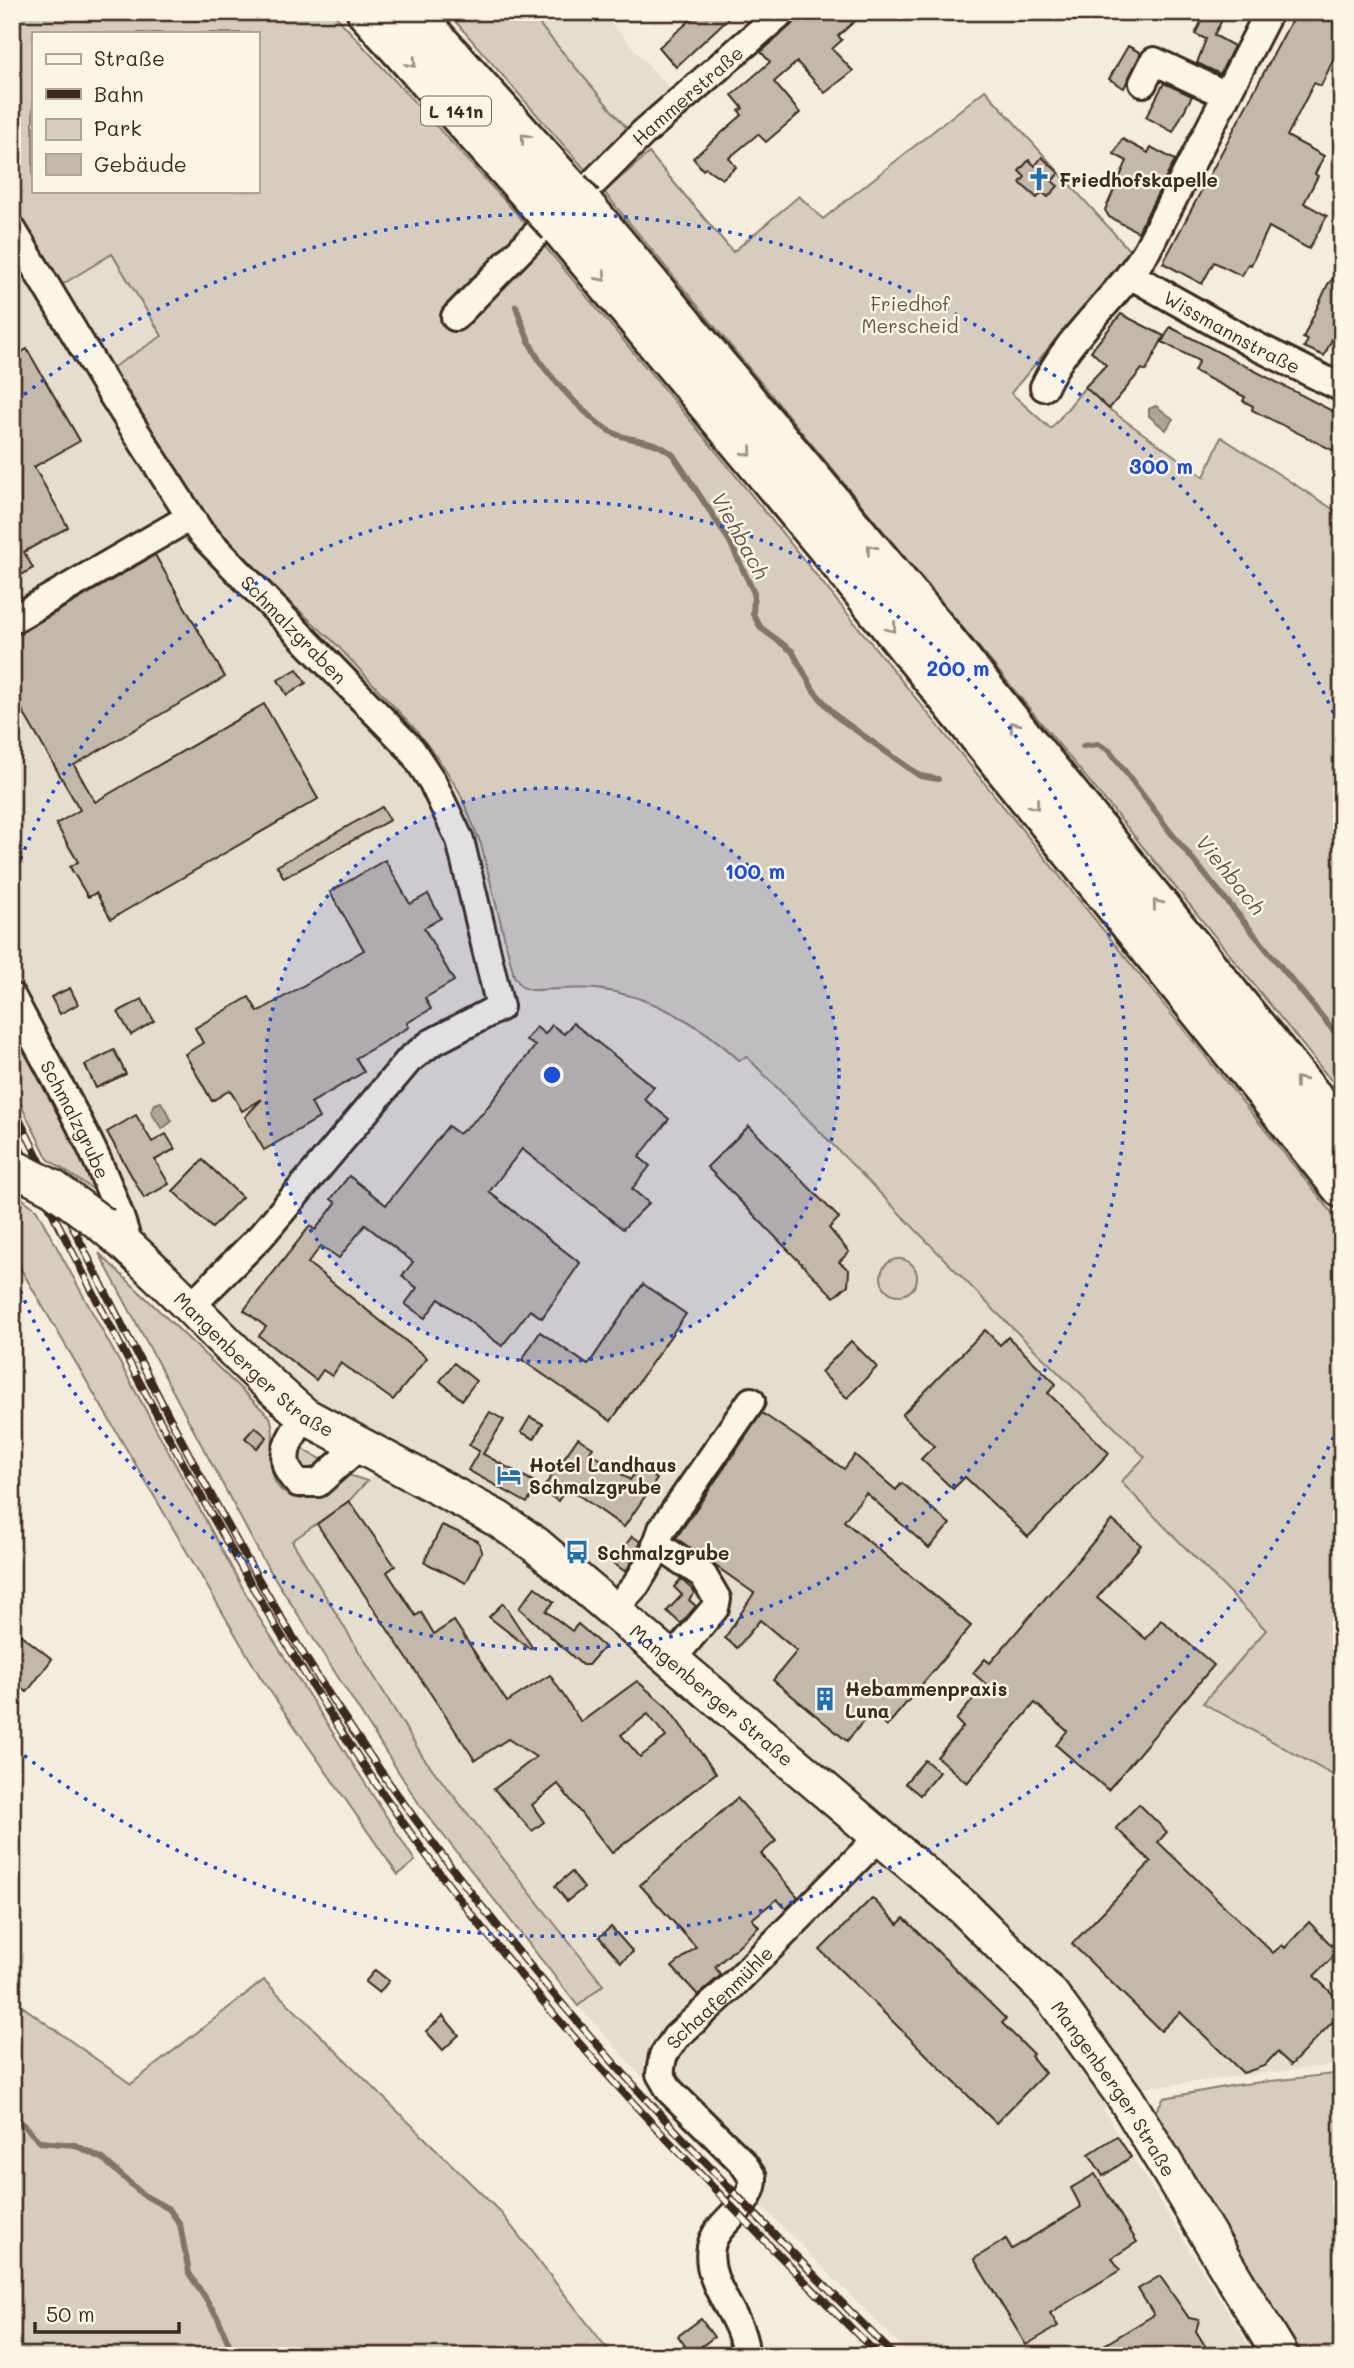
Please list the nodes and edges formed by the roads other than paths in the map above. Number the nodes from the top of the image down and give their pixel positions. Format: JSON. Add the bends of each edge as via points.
{"nodes":[{"id":1,"x":367,"y":12,"type":"edge"},
{"id":2,"x":412,"y":12,"type":"edge"},
{"id":3,"x":782,"y":12,"type":"edge"},
{"id":4,"x":1269,"y":12,"type":"edge"},
{"id":5,"x":1143,"y":83,"type":"dead end"},
{"id":6,"x":1226,"y":95,"type":"junction"},
{"id":7,"x":564,"y":207,"type":"junction"},
{"id":8,"x":12,"y":229,"type":"edge"},
{"id":9,"x":12,"y":265,"type":"edge"},
{"id":10,"x":39,"y":271,"type":"junction"},
{"id":11,"x":1130,"y":275,"type":"junction"},
{"id":12,"x":455,"y":317,"type":"dead end"},
{"id":13,"x":1340,"y":381,"type":"edge"},
{"id":14,"x":1044,"y":387,"type":"dead end"},
{"id":15,"x":190,"y":517,"type":"junction"},
{"id":16,"x":12,"y":620,"type":"edge"},
{"id":17,"x":12,"y":997,"type":"edge"},
{"id":18,"x":1342,"y":1134,"type":"edge"},
{"id":19,"x":12,"y":1167,"type":"edge"},
{"id":20,"x":1342,"y":1188,"type":"edge"},
{"id":21,"x":116,"y":1236,"type":"junction"},
{"id":22,"x":191,"y":1306,"type":"junction"},
{"id":23,"x":751,"y":1401,"type":"dead end"},
{"id":24,"x":304,"y":1416,"type":"junction"},
{"id":25,"x":358,"y":1447,"type":"junction"},
{"id":26,"x":656,"y":1544,"type":"junction"},
{"id":27,"x":614,"y":1610,"type":"junction"},
{"id":28,"x":672,"y":1659,"type":"junction"},
{"id":29,"x":880,"y":1836,"type":"junction"},
{"id":30,"x":745,"y":2356,"type":"edge"},
{"id":31,"x":1281,"y":2356,"type":"edge"}],
"edges":[{"from":1,"to":7,"type":"highway","number":"L 141n","one_way":true},
{"from":7,"to":2,"type":"highway","number":"L 141n","one_way":true},
{"from":3,"to":7,"type":"street","name":"Hammerstraße"},
{"from":4,"to":6,"type":"street"},
{"from":5,"to":6,"type":"street","via":[[1154,61]]},
{"from":6,"to":11,"type":"street"},
{"from":7,"to":12,"type":"street","name":"Hammerstraße"},
{"from":18,"to":7,"type":"highway","number":"L 141n","one_way":true,"via":[[904,589]]},
{"from":7,"to":20,"type":"highway","number":"L 141n","one_way":true,"via":[[839,561]]},
{"from":8,"to":10,"type":"street","name":"Schmalzgraben"},
{"from":9,"to":10,"type":"street"},
{"from":10,"to":15,"type":"street","name":"Schmalzgraben"},
{"from":11,"to":13,"type":"street","name":"Wissmannstraße","via":[[1256,346]]},
{"from":11,"to":14,"type":"street","via":[[1054,365]]},
{"from":15,"to":16,"type":"street"},
{"from":15,"to":22,"type":"street","name":"Schmalzgraben","via":[[411,749],[432,780],[460,840],[500,1007],[432,1043],[402,1066],[261,1236]]},
{"from":17,"to":21,"type":"street","name":"Schmalzgrube","via":[[112,1193]]},
{"from":19,"to":21,"type":"main road","name":"Mangenberger Straße","bridge":true,"via":[[53,1188]]},
{"from":21,"to":22,"type":"main road","name":"Mangenberger Straße"},
{"from":22,"to":24,"type":"main road","name":"Mangenberger Straße"},
{"from":23,"to":26,"type":"street"},
{"from":24,"to":25,"type":"main road","name":"Mangenberger Straße"},
{"from":24,"to":25,"type":"street","via":[[284,1457],[298,1483],[318,1483]]},
{"from":25,"to":27,"type":"main road","name":"Mangenberger Straße","via":[[498,1519]]},
{"from":26,"to":27,"type":"street","via":[[636,1585]]},
{"from":26,"to":28,"type":"street","via":[[703,1575],[717,1599],[715,1608]]},
{"from":27,"to":28,"type":"main road","name":"Mangenberger Straße"},
{"from":28,"to":29,"type":"main road","name":"Mangenberger Straße"},
{"from":29,"to":30,"type":"street","name":"Schaafenmühle","via":[[739,1980],[676,2037],[663,2056],[660,2074],[670,2091],[743,2162],[752,2178],[749,2194],[711,2248],[717,2284],[744,2341]]},
{"from":29,"to":31,"type":"main road","name":"Mangenberger Straße","via":[[984,1927],[1051,1995],[1126,2099]]}]}
